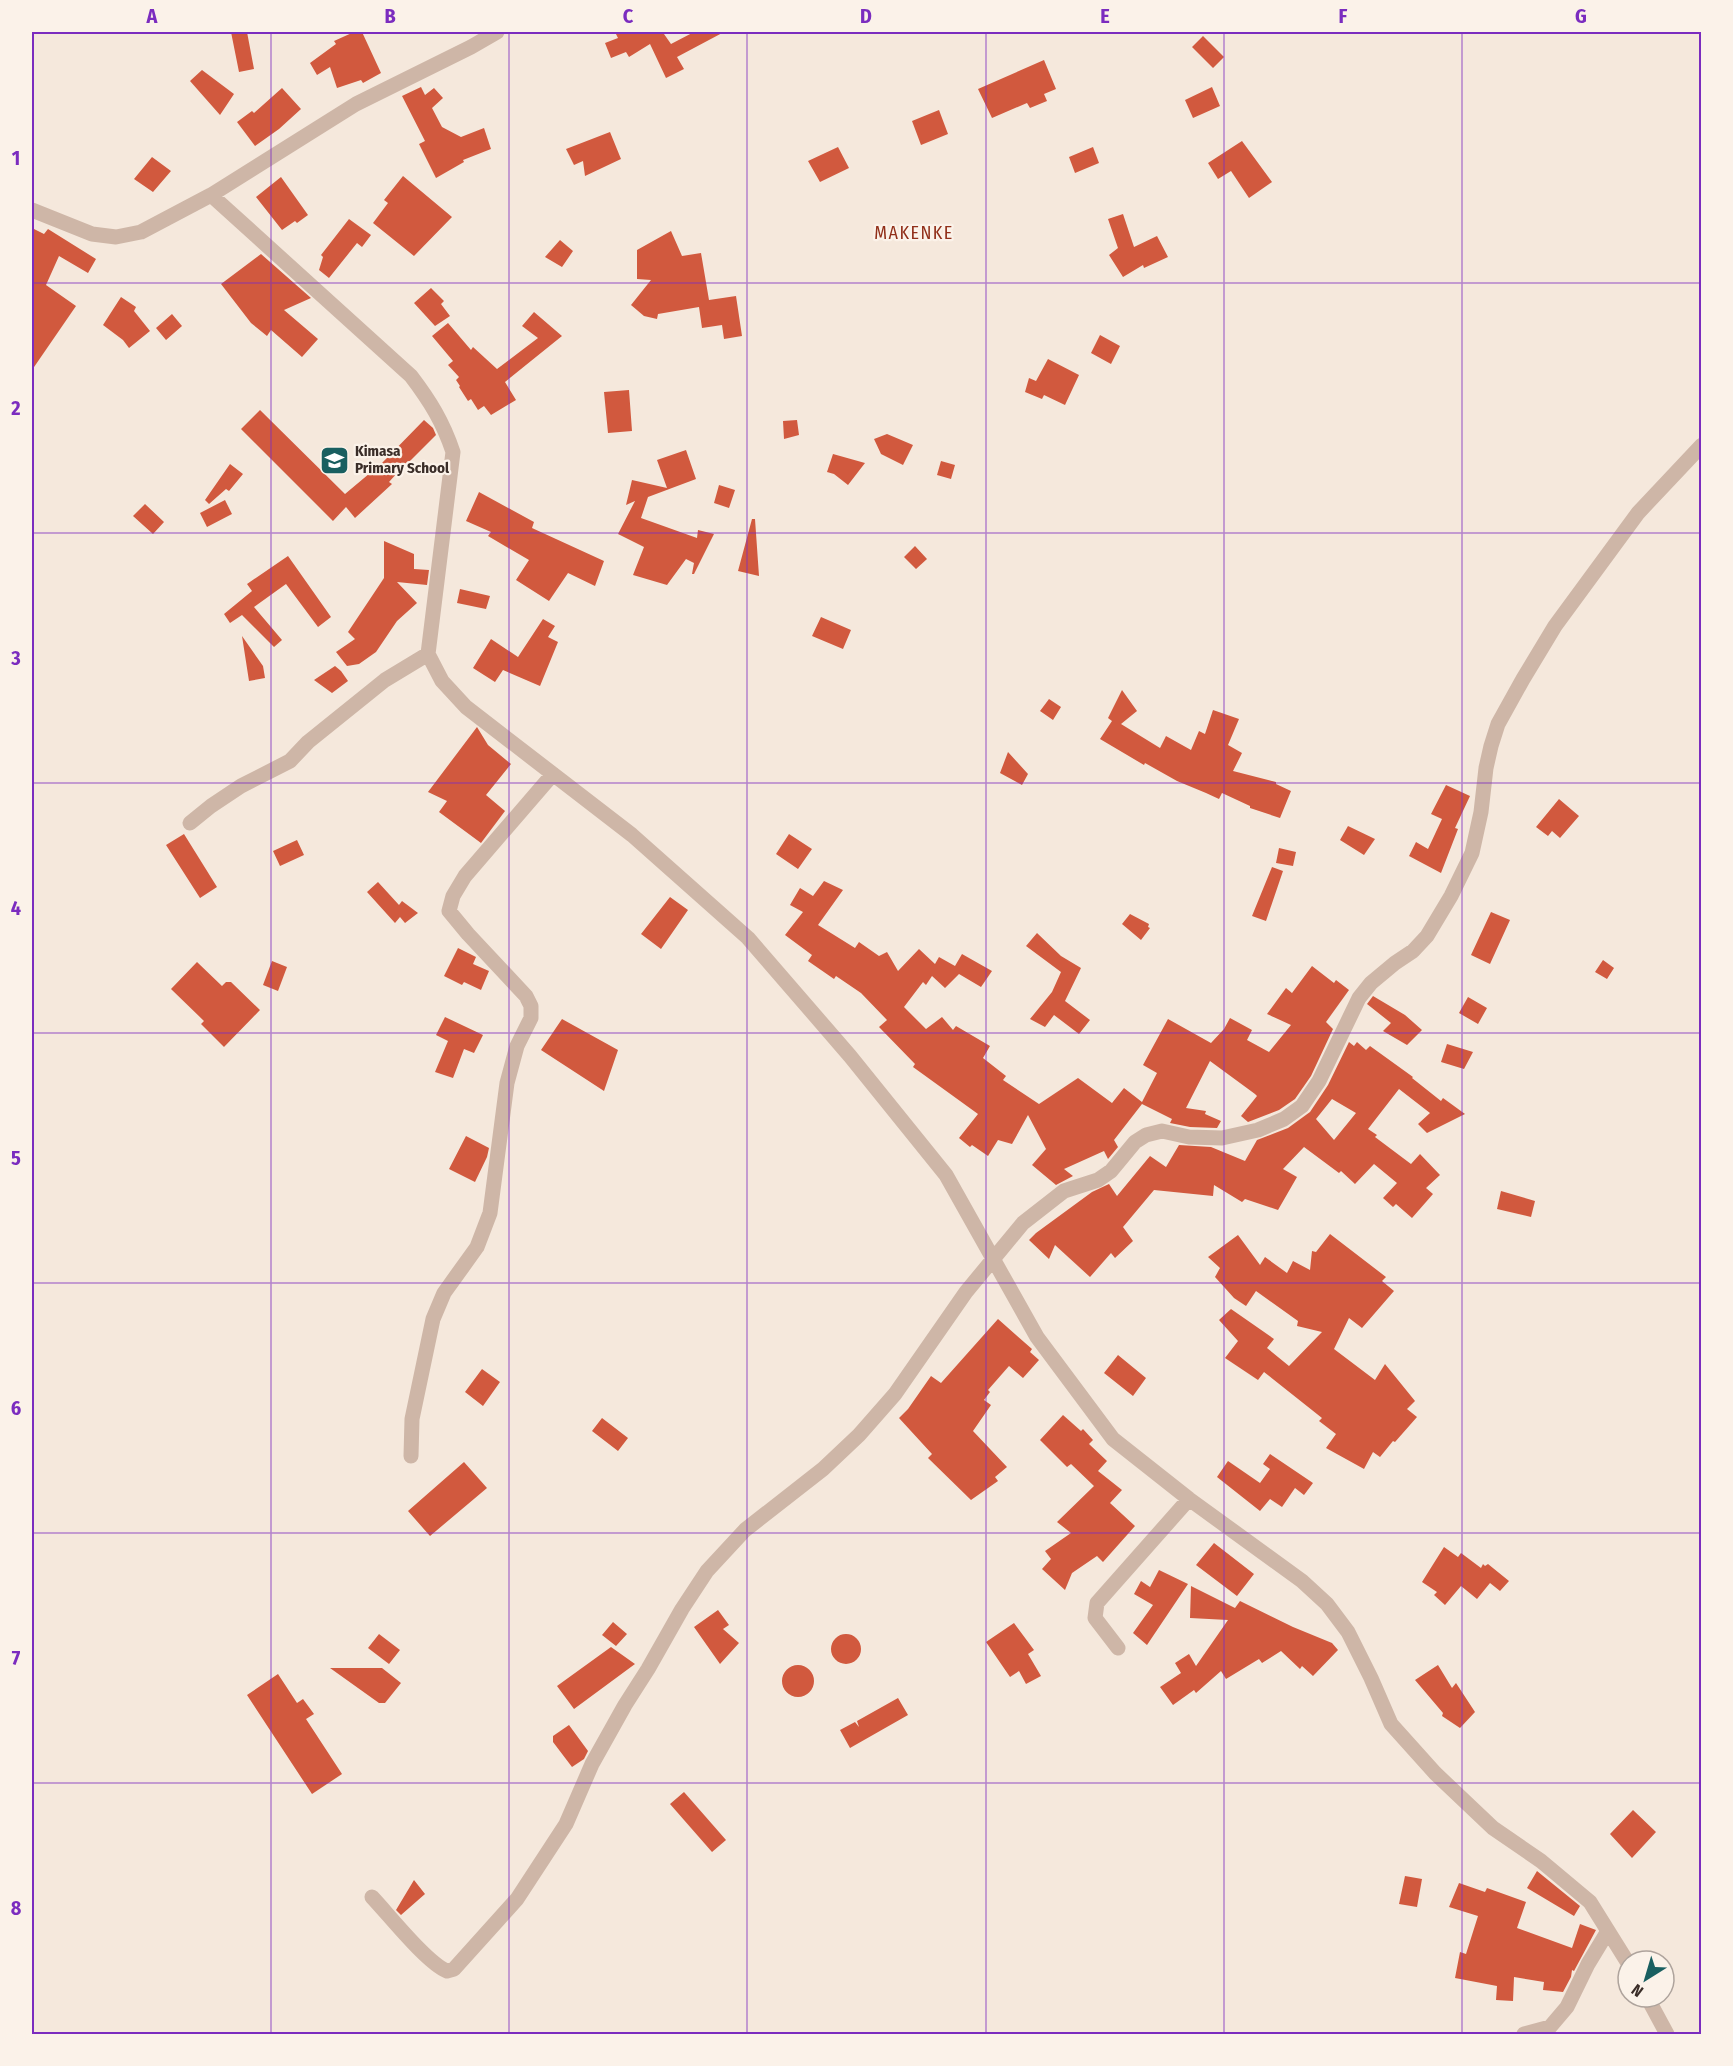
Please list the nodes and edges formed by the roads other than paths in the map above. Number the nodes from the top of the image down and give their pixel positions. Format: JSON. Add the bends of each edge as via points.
{"nodes":[{"id":1,"x":497,"y":32,"type":"edge"},
{"id":2,"x":211,"y":195,"type":"junction"},
{"id":3,"x":32,"y":210,"type":"edge"},
{"id":4,"x":1701,"y":445,"type":"edge"},
{"id":5,"x":428,"y":654,"type":"junction"},
{"id":6,"x":553,"y":774,"type":"junction"},
{"id":7,"x":190,"y":823,"type":"dead end"},
{"id":8,"x":994,"y":1258,"type":"junction"},
{"id":9,"x":411,"y":1456,"type":"dead end"},
{"id":10,"x":1189,"y":1499,"type":"junction"},
{"id":11,"x":1118,"y":1648,"type":"dead end"},
{"id":12,"x":372,"y":1897,"type":"dead end"},
{"id":13,"x":1608,"y":1931,"type":"junction"},
{"id":14,"x":1619,"y":1949,"type":"edge"},
{"id":15,"x":1653,"y":2009,"type":"edge"},
{"id":16,"x":1524,"y":2034,"type":"edge"},
{"id":17,"x":1667,"y":2034,"type":"edge"}],
"edges":[{"from":1,"to":2,"type":"street","via":[[356,104]]},
{"from":2,"to":3,"type":"street","via":[[141,232],[116,237],[92,234]]},
{"from":2,"to":5,"type":"street","via":[[411,376],[446,430],[453,452]]},
{"from":4,"to":8,"type":"street","via":[[1638,513],[1555,626],[1523,679],[1498,724],[1486,768],[1472,853],[1451,896],[1413,951],[1371,983],[1359,998],[1319,1081],[1302,1106],[1258,1130],[1222,1137],[1189,1137],[1162,1131],[1146,1135],[1134,1142],[1111,1172],[1064,1191],[1023,1223]]},
{"from":5,"to":6,"type":"street","via":[[442,681],[466,707]]},
{"from":5,"to":7,"type":"street","via":[[385,680],[290,760],[241,786]]},
{"from":6,"to":8,"type":"street","via":[[632,835],[748,938],[946,1175]]},
{"from":6,"to":9,"type":"street","via":[[465,876],[449,911],[526,996],[531,1018],[507,1083],[490,1213],[477,1247],[444,1293],[433,1319],[411,1419]]},
{"from":8,"to":10,"type":"street","via":[[1037,1336],[1113,1439]]},
{"from":8,"to":12,"type":"street","via":[[895,1394],[859,1435],[824,1469],[745,1530],[707,1571],[619,1715],[566,1824],[517,1899],[454,1969],[442,1969]]},
{"from":10,"to":11,"type":"street","via":[[1097,1604],[1095,1618]]},
{"from":10,"to":13,"type":"street","via":[[1302,1581],[1327,1604],[1348,1632],[1391,1724],[1493,1828],[1590,1902]]},
{"from":13,"to":14,"type":"street"},
{"from":13,"to":16,"type":"street","via":[[1567,2007],[1550,2027]]},
{"from":15,"to":17,"type":"street"}]}
